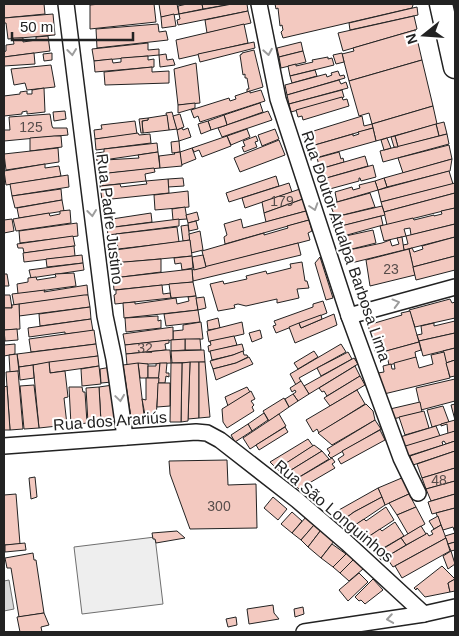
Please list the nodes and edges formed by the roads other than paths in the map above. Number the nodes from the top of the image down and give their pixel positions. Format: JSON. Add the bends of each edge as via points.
{"nodes":[{"id":1,"x":66,"y":4,"type":"edge"},
{"id":2,"x":259,"y":4,"type":"edge"},
{"id":3,"x":440,"y":4,"type":"edge"},
{"id":4,"x":455,"y":67,"type":"edge"},
{"id":5,"x":455,"y":287,"type":"edge"},
{"id":6,"x":349,"y":316,"type":"junction"},
{"id":7,"x":125,"y":437,"type":"junction"},
{"id":8,"x":218,"y":438,"type":"joint"},
{"id":9,"x":4,"y":446,"type":"edge"},
{"id":10,"x":418,"y":493,"type":"dead end"},
{"id":11,"x":455,"y":607,"type":"edge"},
{"id":12,"x":424,"y":614,"type":"junction"},
{"id":13,"x":304,"y":632,"type":"edge"}],
"edges":[{"from":1,"to":7,"type":"street","name":"Rua Padre Justino","one_way":true,"via":[[105,316]]},
{"from":2,"to":6,"type":"street","name":"Rua Doutor Atualpa Barbosa Lima","one_way":true,"via":[[278,98]]},
{"from":3,"to":4,"type":"main road"},
{"from":6,"to":5,"type":"street","one_way":true},
{"from":6,"to":10,"type":"street","name":"Rua Doutor Atualpa Barbosa Lima","via":[[401,458]]},
{"from":7,"to":8,"type":"street","name":"Rua dos Arariús","via":[[202,432]]},
{"from":7,"to":9,"type":"street","name":"Rua dos Arariús"},
{"from":8,"to":12,"type":"street","name":"Rua São Longuinhos","via":[[348,543]]},
{"from":11,"to":12,"type":"street"},
{"from":12,"to":13,"type":"street","one_way":true}]}
